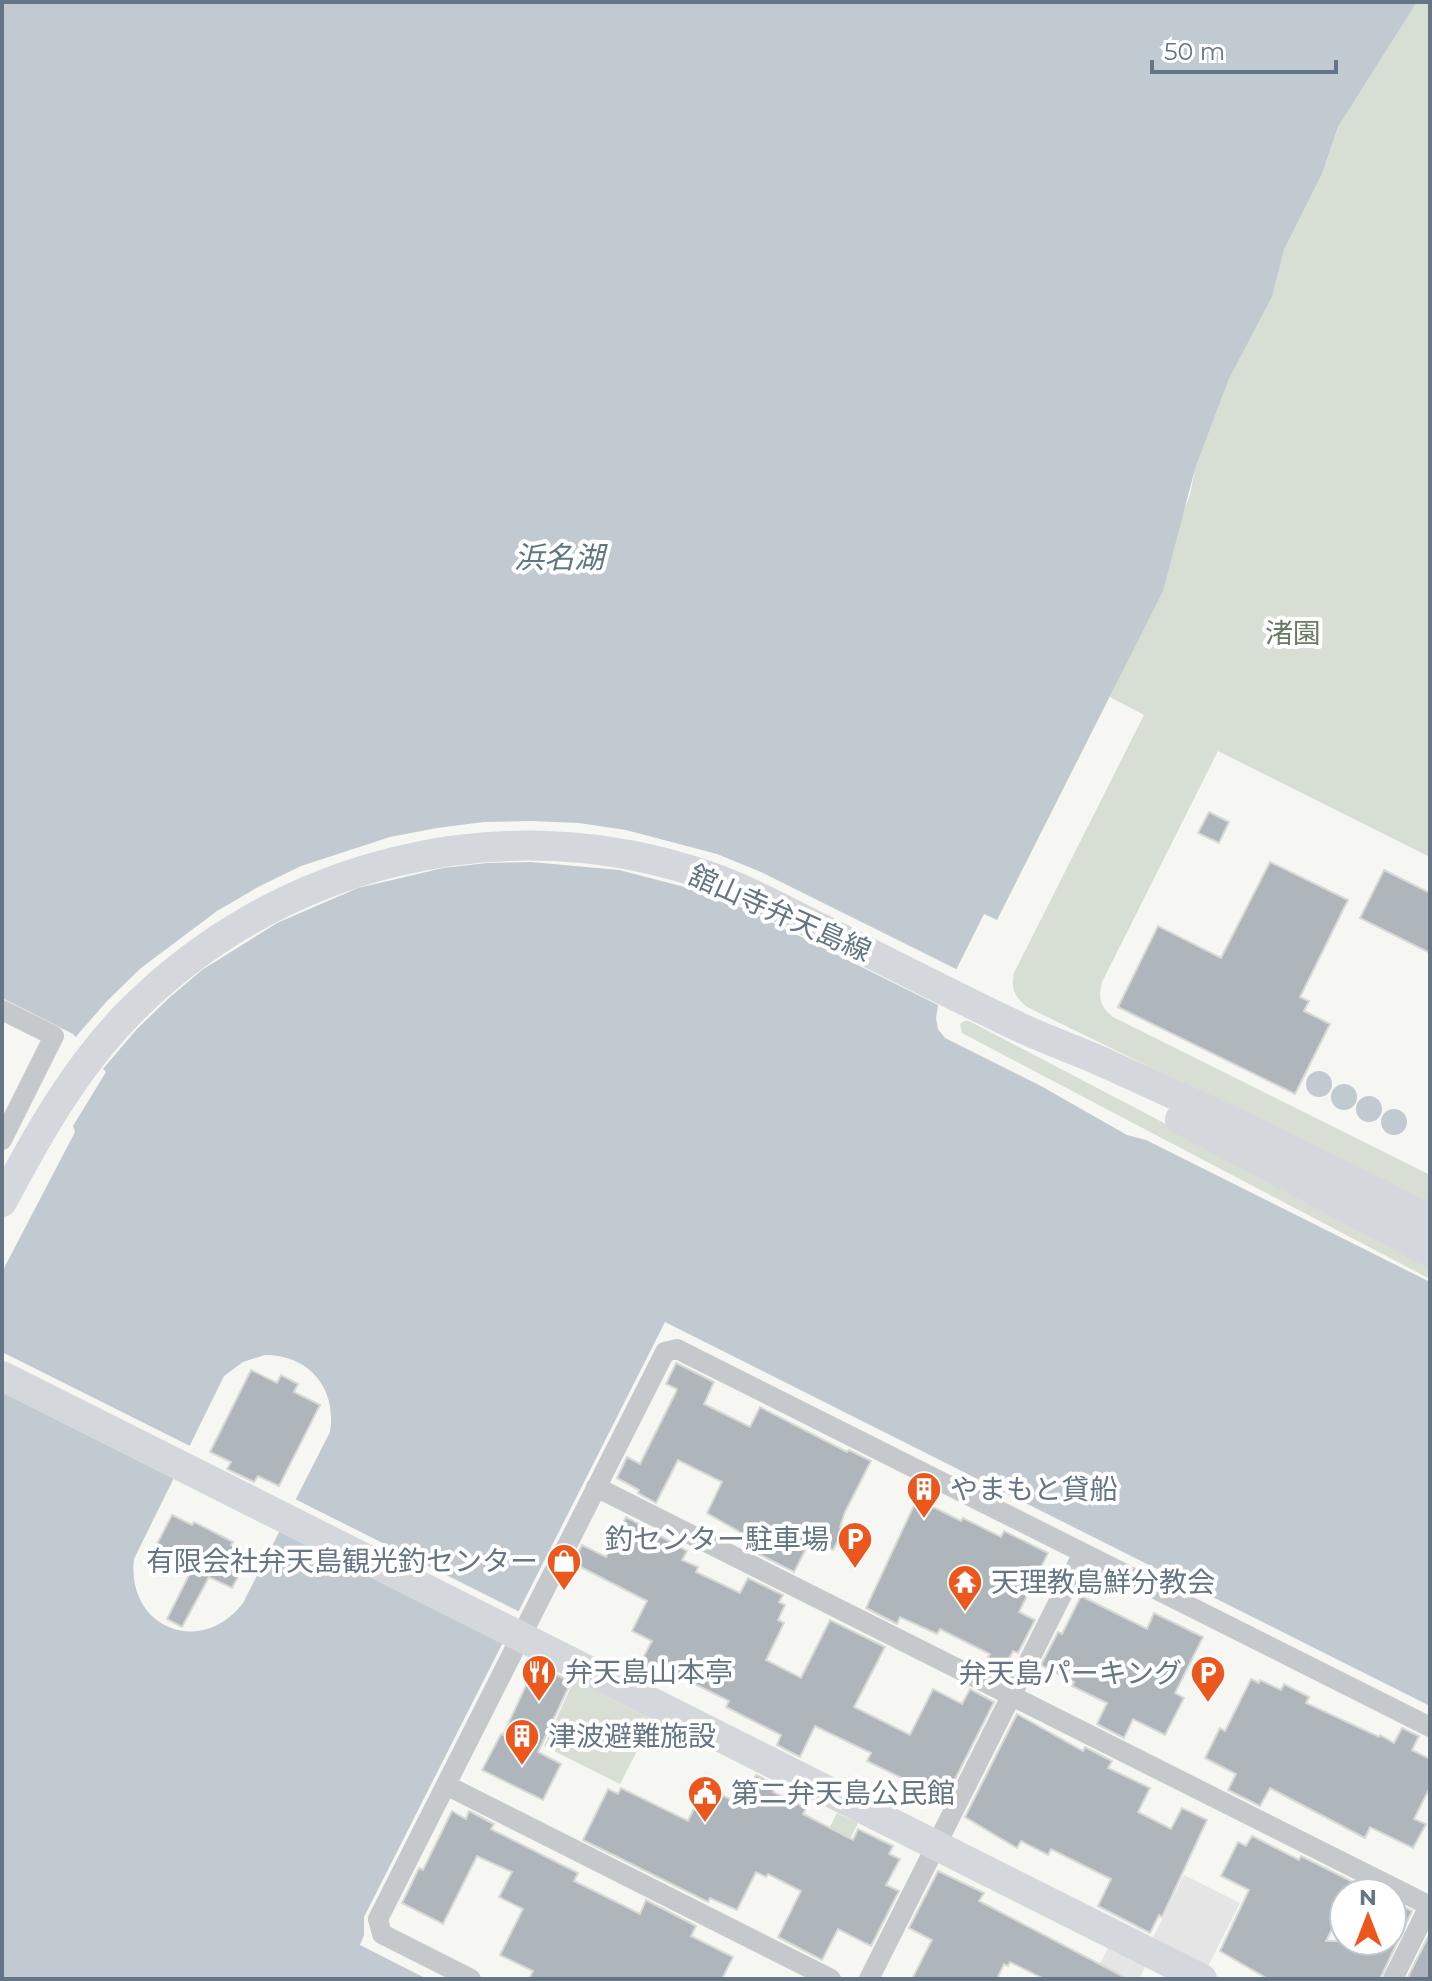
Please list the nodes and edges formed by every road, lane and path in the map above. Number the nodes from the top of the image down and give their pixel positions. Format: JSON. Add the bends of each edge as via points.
{"nodes":[{"id":1,"x":2,"y":1010,"type":"edge"},
{"id":2,"x":1018,"y":1027,"type":"junction"},
{"id":3,"x":2,"y":1140,"type":"edge"},
{"id":4,"x":2,"y":1202,"type":"edge"},
{"id":5,"x":1430,"y":1219,"type":"edge"},
{"id":6,"x":1430,"y":1252,"type":"edge"},
{"id":7,"x":2,"y":1376,"type":"edge"},
{"id":8,"x":596,"y":1487,"type":"junction"},
{"id":9,"x":1083,"y":1553,"type":"junction"},
{"id":10,"x":518,"y":1635,"type":"junction"},
{"id":11,"x":1011,"y":1696,"type":"junction"},
{"id":12,"x":1430,"y":1727,"type":"edge"},
{"id":13,"x":446,"y":1785,"type":"junction"},
{"id":14,"x":936,"y":1845,"type":"junction"},
{"id":15,"x":1430,"y":1906,"type":"edge"},
{"id":16,"x":471,"y":1979,"type":"edge"},
{"id":17,"x":831,"y":1979,"type":"edge"},
{"id":18,"x":869,"y":1979,"type":"edge"},
{"id":19,"x":1202,"y":1979,"type":"edge"},
{"id":20,"x":1393,"y":1979,"type":"edge"}],
"edges":[{"from":1,"to":3,"type":"street","via":[[54,1036]]},
{"from":2,"to":4,"type":"main road","name":"舘山寺弁天島線","via":[[752,893],[666,863],[531,845],[441,851],[352,873],[269,908],[192,957],[125,1017],[89,1061],[36,1137]]},
{"from":2,"to":5,"type":"main road","name":"舘山寺弁天島線","via":[[1104,1062]]},
{"from":2,"to":6,"type":"main road","name":"舘山寺弁天島線","via":[[1097,1075]]},
{"from":7,"to":10,"type":"main road"},
{"from":8,"to":9,"type":"street","via":[[665,1352],[677,1349]]},
{"from":8,"to":10,"type":"street"},
{"from":8,"to":11,"type":"street"},
{"from":9,"to":11,"type":"street"},
{"from":9,"to":12,"type":"street"},
{"from":10,"to":13,"type":"street"},
{"from":10,"to":14,"type":"main road"},
{"from":11,"to":14,"type":"street"},
{"from":11,"to":15,"type":"street"},
{"from":13,"to":16,"type":"street","via":[[378,1919],[382,1934]]},
{"from":13,"to":17,"type":"street"},
{"from":14,"to":18,"type":"street"},
{"from":14,"to":19,"type":"main road"},
{"from":15,"to":20,"type":"street"}]}
